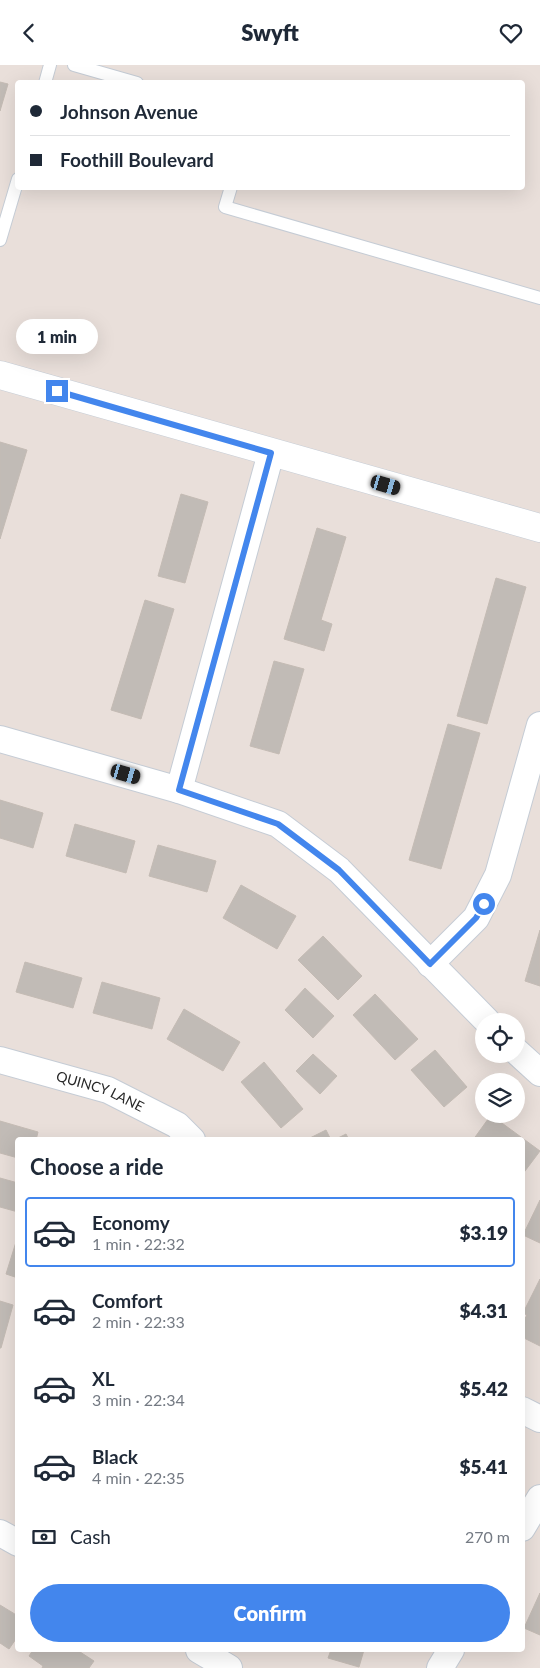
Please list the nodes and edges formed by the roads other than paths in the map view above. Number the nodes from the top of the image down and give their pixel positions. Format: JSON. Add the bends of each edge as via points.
{"nodes":[{"id":1,"x":50,"y":65,"type":"edge"},
{"id":2,"x":74,"y":65,"type":"edge"},
{"id":3,"x":46,"y":80,"type":"edge"},
{"id":4,"x":126,"y":80,"type":"edge"},
{"id":5,"x":15,"y":189,"type":"edge"},
{"id":6,"x":230,"y":190,"type":"edge"},
{"id":7,"x":0,"y":241,"type":"edge"},
{"id":8,"x":540,"y":298,"type":"edge"},
{"id":9,"x":0,"y":375,"type":"edge"},
{"id":10,"x":271,"y":453,"type":"junction"},
{"id":11,"x":540,"y":528,"type":"edge"},
{"id":12,"x":540,"y":725,"type":"edge"},
{"id":13,"x":0,"y":739,"type":"edge"},
{"id":14,"x":179,"y":790,"type":"junction"},
{"id":15,"x":430,"y":964,"type":"junction"},
{"id":16,"x":479,"y":1013,"type":"edge"},
{"id":17,"x":525,"y":1059,"type":"edge"},
{"id":18,"x":0,"y":1060,"type":"edge"},
{"id":19,"x":540,"y":1073,"type":"edge"},
{"id":20,"x":189,"y":1137,"type":"edge"},
{"id":21,"x":525,"y":1412,"type":"edge"},
{"id":22,"x":540,"y":1419,"type":"edge"},
{"id":23,"x":540,"y":1497,"type":"edge"},
{"id":24,"x":525,"y":1523,"type":"edge"},
{"id":25,"x":0,"y":1533,"type":"edge"},
{"id":26,"x":15,"y":1541,"type":"edge"},
{"id":27,"x":202,"y":1652,"type":"edge"},
{"id":28,"x":450,"y":1652,"type":"edge"},
{"id":29,"x":229,"y":1668,"type":"edge"},
{"id":30,"x":440,"y":1668,"type":"edge"}],
"edges":[{"from":1,"to":3,"type":"lane"},
{"from":2,"to":4,"type":"lane"},
{"from":5,"to":7,"type":"lane"},
{"from":6,"to":8,"type":"lane","via":[[225,207]]},
{"from":9,"to":10,"type":"main road"},
{"from":10,"to":11,"type":"main road"},
{"from":10,"to":14,"type":"street"},
{"from":12,"to":15,"type":"street","via":[[498,875],[476,918]]},
{"from":13,"to":14,"type":"street"},
{"from":14,"to":15,"type":"street","via":[[278,824],[339,870]]},
{"from":15,"to":16,"type":"street"},
{"from":17,"to":19,"type":"street"},
{"from":18,"to":20,"type":"street","name":"QUINCY LANE","via":[[108,1091],[177,1125]]},
{"from":21,"to":22,"type":"street"},
{"from":23,"to":24,"type":"street"},
{"from":25,"to":26,"type":"street"},
{"from":27,"to":29,"type":"street"},
{"from":28,"to":30,"type":"street"}]}
